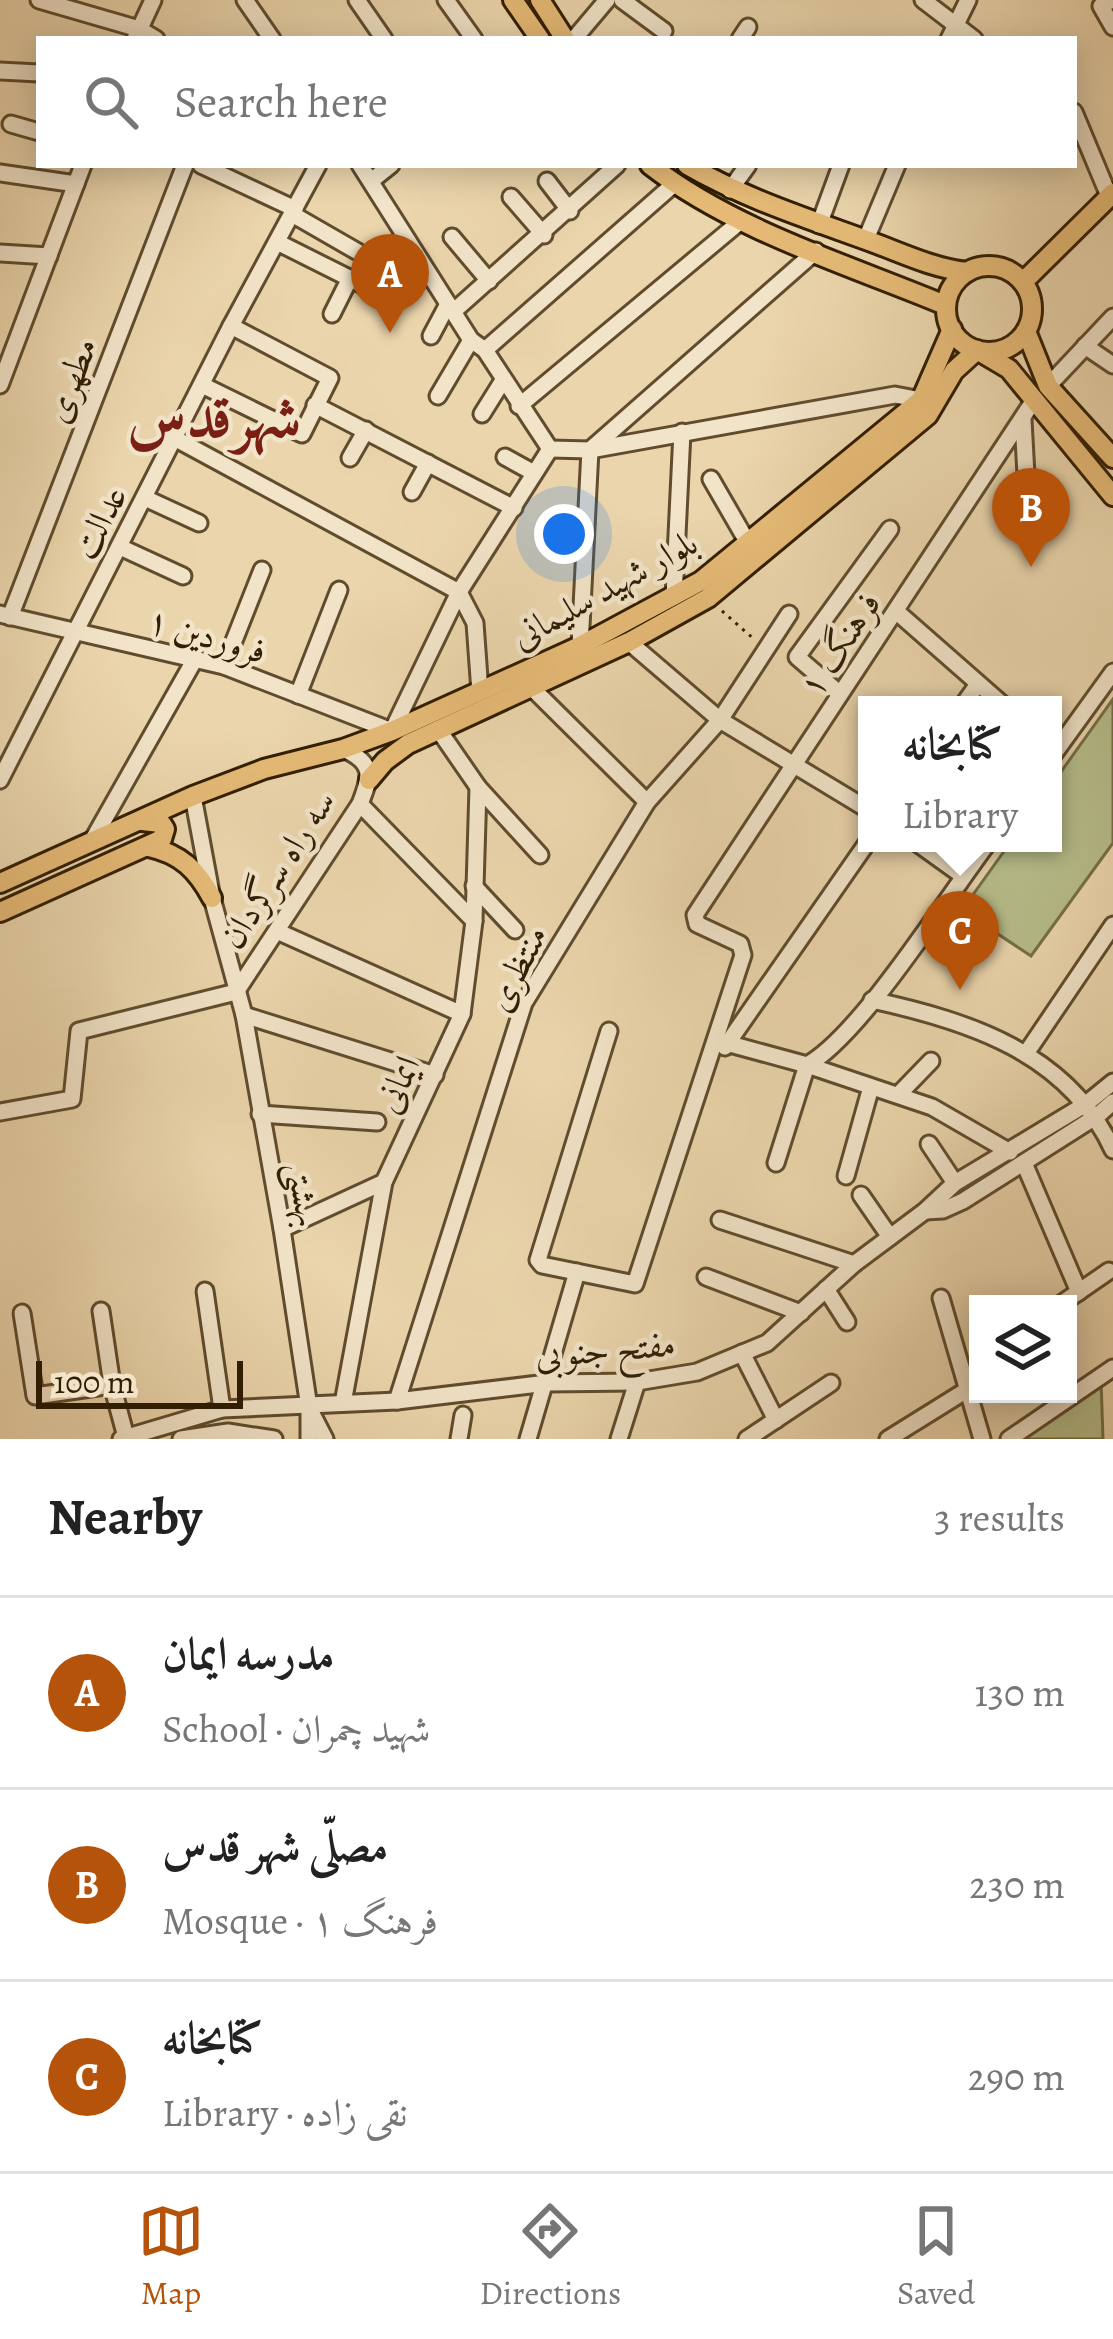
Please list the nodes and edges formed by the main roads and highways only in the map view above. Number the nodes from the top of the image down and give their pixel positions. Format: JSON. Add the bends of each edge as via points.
{"nodes":[{"id":1,"x":513,"y":0,"type":"edge"},
{"id":2,"x":540,"y":0,"type":"edge"},
{"id":3,"x":538,"y":36,"type":"edge"},
{"id":4,"x":563,"y":36,"type":"edge"},
{"id":5,"x":654,"y":168,"type":"edge"},
{"id":6,"x":692,"y":168,"type":"edge"},
{"id":7,"x":1111,"y":195,"type":"edge"},
{"id":8,"x":967,"y":272,"type":"junction"},
{"id":9,"x":1023,"y":282,"type":"junction"},
{"id":10,"x":946,"y":305,"type":"junction"},
{"id":11,"x":952,"y":329,"type":"junction"},
{"id":12,"x":1026,"y":331,"type":"junction"},
{"id":13,"x":977,"y":350,"type":"junction"},
{"id":14,"x":1035,"y":401,"type":"junction"},
{"id":15,"x":1104,"y":439,"type":"edge"},
{"id":16,"x":1113,"y":458,"type":"edge"},
{"id":17,"x":1113,"y":496,"type":"edge"},
{"id":18,"x":344,"y":749,"type":"joint"},
{"id":19,"x":369,"y":780,"type":"road end"},
{"id":20,"x":142,"y":820,"type":"junction"},
{"id":21,"x":149,"y":847,"type":"junction"},
{"id":22,"x":0,"y":883,"type":"edge"},
{"id":23,"x":212,"y":898,"type":"road end"},
{"id":24,"x":0,"y":913,"type":"edge"}],
"edges":[{"from":1,"to":3,"type":"main road"},
{"from":2,"to":4,"type":"main road"},
{"from":5,"to":10,"type":"main road","via":[[742,220]]},
{"from":6,"to":8,"type":"main road","via":[[819,225]]},
{"from":7,"to":9,"type":"main road"},
{"from":8,"to":9,"type":"main road","via":[[999,267]]},
{"from":8,"to":10,"type":"main road"},
{"from":9,"to":12,"type":"main road","via":[[1032,306]]},
{"from":10,"to":11,"type":"main road"},
{"from":11,"to":13,"type":"main road"},
{"from":11,"to":18,"type":"main road","name":"بلوار شهید سلیمانی","via":[[921,400],[674,597]]},
{"from":12,"to":13,"type":"main road","via":[[1005,349]]},
{"from":12,"to":14,"type":"main road"},
{"from":13,"to":14,"type":"main road","via":[[1009,369]]},
{"from":13,"to":19,"type":"main road","name":"بلوار شهید سلیمانی","via":[[928,415],[708,598],[438,729]]},
{"from":14,"to":15,"type":"main road"},
{"from":14,"to":17,"type":"main road"},
{"from":15,"to":16,"type":"main road"},
{"from":18,"to":20,"type":"main road","name":"سه راه سرگردان","via":[[264,770]]},
{"from":20,"to":21,"type":"main road","via":[[165,829]]},
{"from":20,"to":22,"type":"main road","name":"سه راه سرگردان"},
{"from":21,"to":23,"type":"main road","via":[[185,861]]},
{"from":21,"to":24,"type":"main road"}]}
